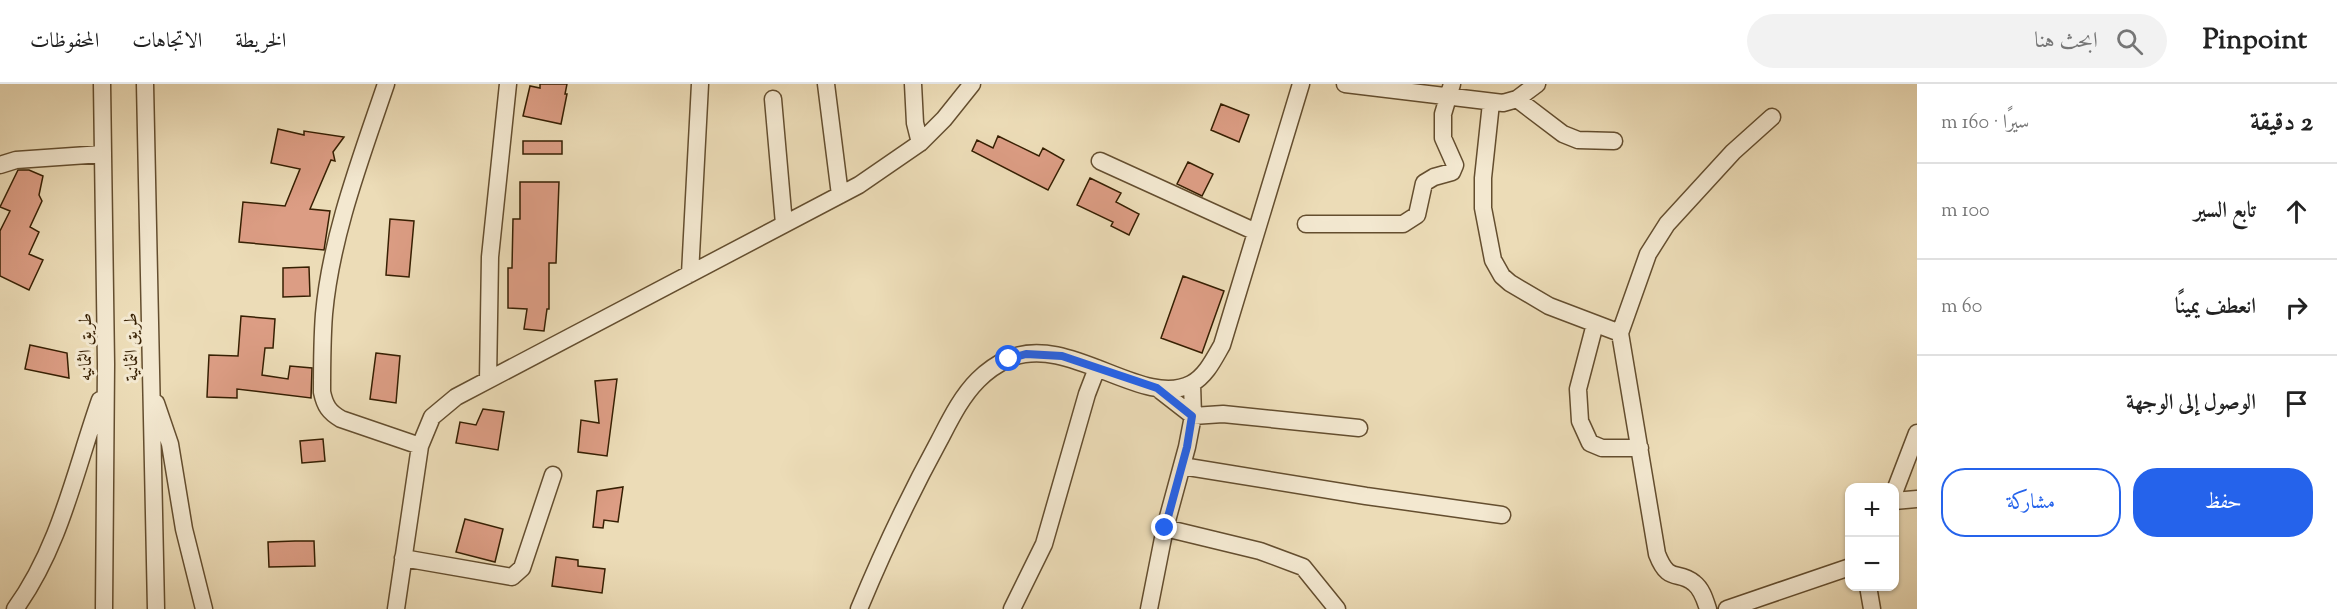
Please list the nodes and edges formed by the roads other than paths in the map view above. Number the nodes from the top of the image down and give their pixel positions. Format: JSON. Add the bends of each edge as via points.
{"nodes":[{"id":1,"x":102,"y":84,"type":"edge"},
{"id":2,"x":144,"y":84,"type":"edge"},
{"id":3,"x":386,"y":84,"type":"edge"},
{"id":4,"x":508,"y":84,"type":"edge"},
{"id":5,"x":700,"y":84,"type":"edge"},
{"id":6,"x":826,"y":84,"type":"edge"},
{"id":7,"x":913,"y":84,"type":"edge"},
{"id":8,"x":972,"y":84,"type":"edge"},
{"id":9,"x":1301,"y":84,"type":"edge"},
{"id":10,"x":1345,"y":84,"type":"edge"},
{"id":11,"x":1537,"y":84,"type":"edge"},
{"id":12,"x":1450,"y":91,"type":"edge"},
{"id":13,"x":773,"y":99,"type":"dead end"},
{"id":14,"x":1517,"y":99,"type":"junction"},
{"id":15,"x":1491,"y":103,"type":"junction"},
{"id":16,"x":1773,"y":117,"type":"dead end"},
{"id":17,"x":1614,"y":141,"type":"dead end"},
{"id":18,"x":920,"y":143,"type":"junction"},
{"id":19,"x":102,"y":154,"type":"junction"},
{"id":20,"x":1100,"y":161,"type":"dead end"},
{"id":21,"x":0,"y":165,"type":"edge"},
{"id":22,"x":840,"y":195,"type":"junction"},
{"id":23,"x":784,"y":224,"type":"junction"},
{"id":24,"x":1306,"y":224,"type":"dead end"},
{"id":25,"x":1256,"y":232,"type":"junction"},
{"id":26,"x":690,"y":274,"type":"junction"},
{"id":27,"x":1595,"y":324,"type":"junction"},
{"id":28,"x":1620,"y":333,"type":"junction"},
{"id":29,"x":1097,"y":368,"type":"junction"},
{"id":30,"x":488,"y":380,"type":"junction"},
{"id":31,"x":1192,"y":384,"type":"junction"},
{"id":32,"x":105,"y":388,"type":"junction"},
{"id":33,"x":1157,"y":388,"type":"junction"},
{"id":34,"x":151,"y":393,"type":"junction"},
{"id":35,"x":1192,"y":416,"type":"junction"},
{"id":36,"x":1359,"y":428,"type":"dead end"},
{"id":37,"x":1917,"y":433,"type":"edge"},
{"id":38,"x":420,"y":446,"type":"junction"},
{"id":39,"x":1640,"y":448,"type":"junction"},
{"id":40,"x":1182,"y":466,"type":"junction"},
{"id":41,"x":553,"y":475,"type":"dead end"},
{"id":42,"x":1898,"y":483,"type":"edge"},
{"id":43,"x":1917,"y":499,"type":"edge"},
{"id":44,"x":1899,"y":501,"type":"edge"},
{"id":45,"x":1502,"y":515,"type":"dead end"},
{"id":46,"x":1165,"y":528,"type":"junction"},
{"id":47,"x":403,"y":558,"type":"junction"},
{"id":48,"x":1845,"y":569,"type":"edge"},
{"id":49,"x":1870,"y":591,"type":"edge"},
{"id":50,"x":863,"y":608,"type":"edge"},
{"id":51,"x":15,"y":609,"type":"edge"},
{"id":52,"x":104,"y":609,"type":"edge"},
{"id":53,"x":156,"y":609,"type":"edge"},
{"id":54,"x":204,"y":609,"type":"edge"},
{"id":55,"x":396,"y":609,"type":"edge"},
{"id":56,"x":1012,"y":609,"type":"edge"},
{"id":57,"x":1149,"y":609,"type":"edge"},
{"id":58,"x":1337,"y":609,"type":"edge"},
{"id":59,"x":1708,"y":609,"type":"edge"},
{"id":60,"x":1727,"y":609,"type":"edge"},
{"id":61,"x":1872,"y":609,"type":"edge"}],
"edges":[{"from":1,"to":19,"type":"street","name":"طريق الثمانيه"},
{"from":2,"to":34,"type":"street","name":"طريق الثمانية"},
{"from":3,"to":38,"type":"street","via":[[333,259],[324,313],[322,392],[324,405],[341,419]]},
{"from":4,"to":30,"type":"street","via":[[490,257]]},
{"from":5,"to":26,"type":"street"},
{"from":6,"to":22,"type":"street"},
{"from":7,"to":18,"type":"street"},
{"from":8,"to":18,"type":"street"},
{"from":9,"to":25,"type":"street"},
{"from":10,"to":12,"type":"street"},
{"from":11,"to":14,"type":"street"},
{"from":12,"to":15,"type":"street"},
{"from":12,"to":24,"type":"street","via":[[1443,114],[1443,138],[1455,165],[1452,172],[1424,183],[1417,215],[1403,224]]},
{"from":13,"to":23,"type":"street"},
{"from":14,"to":15,"type":"street"},
{"from":14,"to":17,"type":"street","via":[[1563,134],[1578,140]]},
{"from":15,"to":27,"type":"street","via":[[1483,208],[1493,260],[1510,284],[1549,306]]},
{"from":16,"to":28,"type":"street","via":[[1733,152],[1667,224],[1648,254]]},
{"from":18,"to":22,"type":"street"},
{"from":19,"to":21,"type":"street","via":[[16,160]]},
{"from":19,"to":32,"type":"street","name":"طريق الثمانيه"},
{"from":20,"to":25,"type":"street"},
{"from":22,"to":23,"type":"street"},
{"from":23,"to":26,"type":"street"},
{"from":25,"to":31,"type":"street","via":[[1222,345],[1210,367]]},
{"from":26,"to":30,"type":"street"},
{"from":27,"to":28,"type":"street"},
{"from":27,"to":39,"type":"street","via":[[1578,389],[1580,421],[1590,442],[1602,448]]},
{"from":28,"to":39,"type":"street"},
{"from":29,"to":33,"type":"street"},
{"from":29,"to":50,"type":"street","via":[[1062,356],[1026,354],[1009,359],[978,379],[913,487]]},
{"from":29,"to":56,"type":"street","via":[[1044,544]]},
{"from":30,"to":38,"type":"street","via":[[456,397],[432,417]]},
{"from":31,"to":33,"type":"street"},
{"from":31,"to":35,"type":"street"},
{"from":32,"to":51,"type":"street","via":[[65,512],[45,558]]},
{"from":32,"to":52,"type":"street","name":"طريق الثمانيه"},
{"from":33,"to":35,"type":"street"},
{"from":34,"to":53,"type":"street","name":"طريق الثمانية"},
{"from":34,"to":54,"type":"street","via":[[171,444],[184,529]]},
{"from":35,"to":36,"type":"street","via":[[1223,414]]},
{"from":35,"to":40,"type":"street"},
{"from":37,"to":42,"type":"street"},
{"from":38,"to":47,"type":"street"},
{"from":39,"to":59,"type":"street","via":[[1661,565],[1676,577],[1695,583]]},
{"from":40,"to":45,"type":"street"},
{"from":40,"to":46,"type":"street"},
{"from":41,"to":47,"type":"street","via":[[522,568],[512,577]]},
{"from":43,"to":44,"type":"street"},
{"from":46,"to":57,"type":"street"},
{"from":46,"to":58,"type":"street","via":[[1260,551],[1303,567]]},
{"from":47,"to":55,"type":"street"},
{"from":48,"to":60,"type":"street"},
{"from":49,"to":61,"type":"street"}]}
